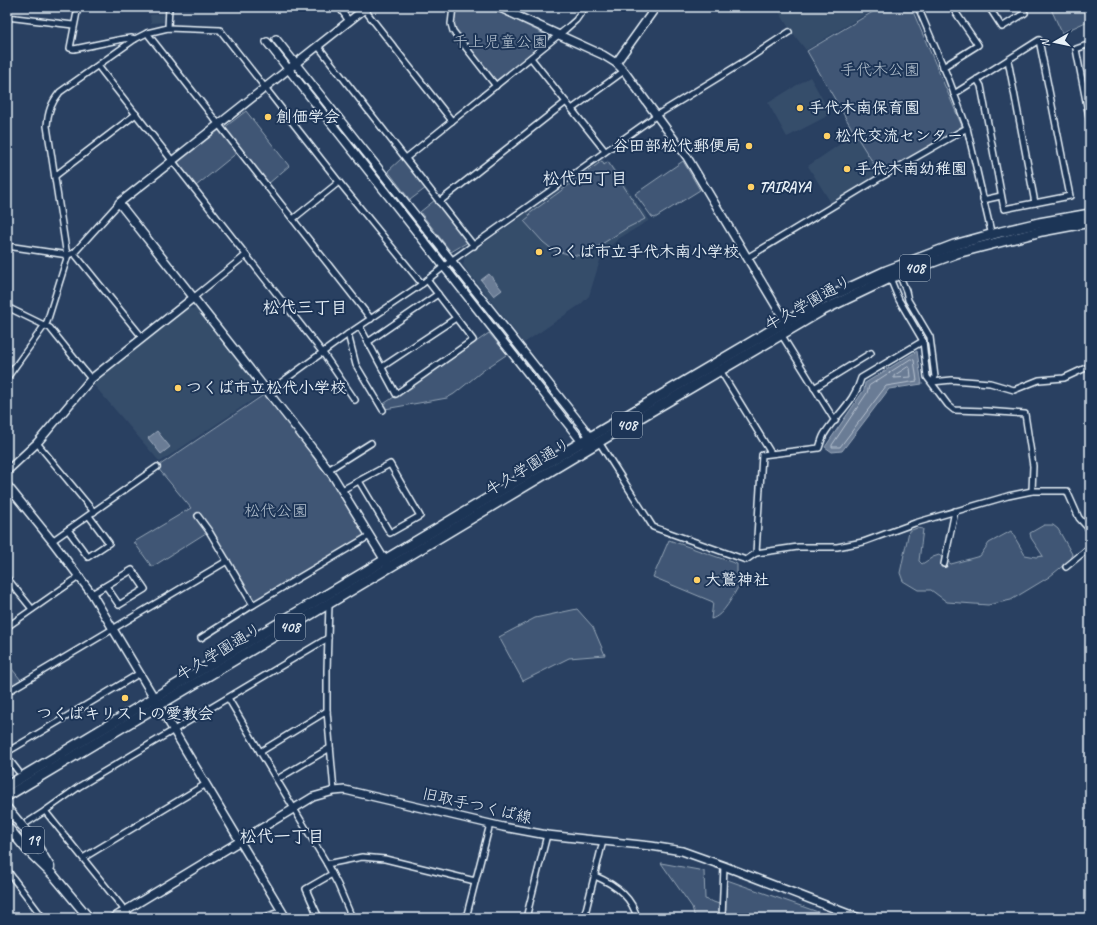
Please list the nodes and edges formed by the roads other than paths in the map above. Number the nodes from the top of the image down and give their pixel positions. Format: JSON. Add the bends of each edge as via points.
{"nodes":[{"id":1,"x":78,"y":7,"type":"edge"},
{"id":2,"x":169,"y":7,"type":"edge"},
{"id":3,"x":339,"y":7,"type":"edge"},
{"id":4,"x":453,"y":7,"type":"edge"},
{"id":5,"x":498,"y":7,"type":"edge"},
{"id":6,"x":585,"y":7,"type":"edge"},
{"id":7,"x":656,"y":7,"type":"edge"},
{"id":8,"x":918,"y":7,"type":"edge"},
{"id":9,"x":952,"y":7,"type":"edge"},
{"id":10,"x":989,"y":7,"type":"edge"},
{"id":11,"x":1021,"y":7,"type":"edge"},
{"id":12,"x":366,"y":8,"type":"edge"},
{"id":13,"x":7,"y":17,"type":"edge"},
{"id":14,"x":349,"y":21,"type":"junction"},
{"id":15,"x":73,"y":25,"type":"junction"},
{"id":16,"x":168,"y":28,"type":"junction"},
{"id":17,"x":789,"y":32,"type":"dead end"},
{"id":18,"x":147,"y":33,"type":"junction"},
{"id":19,"x":559,"y":35,"type":"junction"},
{"id":20,"x":135,"y":39,"type":"junction"},
{"id":21,"x":276,"y":39,"type":"dead end"},
{"id":22,"x":267,"y":42,"type":"dead end"},
{"id":23,"x":1090,"y":44,"type":"edge"},
{"id":24,"x":318,"y":46,"type":"junction"},
{"id":25,"x":531,"y":58,"type":"junction"},
{"id":26,"x":1008,"y":60,"type":"junction"},
{"id":27,"x":616,"y":63,"type":"junction"},
{"id":28,"x":295,"y":64,"type":"junction"},
{"id":29,"x":98,"y":66,"type":"junction"},
{"id":30,"x":944,"y":67,"type":"junction"},
{"id":31,"x":288,"y":69,"type":"junction"},
{"id":32,"x":624,"y":71,"type":"junction"},
{"id":33,"x":977,"y":79,"type":"junction"},
{"id":34,"x":496,"y":86,"type":"junction"},
{"id":35,"x":266,"y":87,"type":"junction"},
{"id":36,"x":954,"y":94,"type":"junction"},
{"id":37,"x":566,"y":102,"type":"junction"},
{"id":38,"x":572,"y":109,"type":"junction"},
{"id":39,"x":136,"y":114,"type":"junction"},
{"id":40,"x":657,"y":115,"type":"junction"},
{"id":41,"x":452,"y":121,"type":"junction"},
{"id":42,"x":1090,"y":122,"type":"edge"},
{"id":43,"x":219,"y":124,"type":"junction"},
{"id":44,"x":967,"y":128,"type":"junction"},
{"id":45,"x":605,"y":151,"type":"junction"},
{"id":46,"x":406,"y":158,"type":"junction"},
{"id":47,"x":173,"y":161,"type":"junction"},
{"id":48,"x":55,"y":176,"type":"junction"},
{"id":49,"x":339,"y":182,"type":"junction"},
{"id":50,"x":1001,"y":196,"type":"junction"},
{"id":51,"x":983,"y":200,"type":"junction"},
{"id":52,"x":439,"y":202,"type":"junction"},
{"id":53,"x":119,"y":203,"type":"junction"},
{"id":54,"x":1035,"y":203,"type":"junction"},
{"id":55,"x":1090,"y":214,"type":"edge"},
{"id":56,"x":293,"y":218,"type":"junction"},
{"id":57,"x":1090,"y":222,"type":"edge"},
{"id":58,"x":992,"y":238,"type":"junction"},
{"id":59,"x":7,"y":246,"type":"edge"},
{"id":60,"x":474,"y":246,"type":"junction"},
{"id":61,"x":71,"y":254,"type":"junction"},
{"id":62,"x":246,"y":255,"type":"junction"},
{"id":63,"x":747,"y":258,"type":"junction"},
{"id":64,"x":451,"y":261,"type":"junction"},
{"id":65,"x":444,"y":267,"type":"junction"},
{"id":66,"x":899,"y":274,"type":"junction"},
{"id":67,"x":890,"y":278,"type":"junction"},
{"id":68,"x":427,"y":280,"type":"junction"},
{"id":69,"x":422,"y":284,"type":"junction"},
{"id":70,"x":438,"y":294,"type":"junction"},
{"id":71,"x":193,"y":298,"type":"junction"},
{"id":72,"x":7,"y":307,"type":"edge"},
{"id":73,"x":456,"y":318,"type":"junction"},
{"id":74,"x":371,"y":319,"type":"junction"},
{"id":75,"x":45,"y":326,"type":"junction"},
{"id":76,"x":360,"y":327,"type":"junction"},
{"id":77,"x":785,"y":328,"type":"junction"},
{"id":78,"x":348,"y":334,"type":"junction"},
{"id":79,"x":142,"y":337,"type":"junction"},
{"id":80,"x":923,"y":341,"type":"junction"},
{"id":81,"x":368,"y":342,"type":"junction"},
{"id":82,"x":323,"y":353,"type":"junction"},
{"id":83,"x":871,"y":353,"type":"dead end"},
{"id":84,"x":1090,"y":366,"type":"edge"},
{"id":85,"x":382,"y":367,"type":"junction"},
{"id":86,"x":720,"y":370,"type":"junction"},
{"id":87,"x":7,"y":378,"type":"edge"},
{"id":88,"x":91,"y":379,"type":"junction"},
{"id":89,"x":932,"y":382,"type":"junction"},
{"id":90,"x":814,"y":388,"type":"junction"},
{"id":91,"x":268,"y":392,"type":"junction"},
{"id":92,"x":355,"y":400,"type":"dead end"},
{"id":93,"x":383,"y":410,"type":"dead end"},
{"id":94,"x":835,"y":421,"type":"junction"},
{"id":95,"x":587,"y":442,"type":"junction"},
{"id":96,"x":599,"y":442,"type":"junction"},
{"id":97,"x":37,"y":443,"type":"junction"},
{"id":98,"x":371,"y":443,"type":"dead end"},
{"id":99,"x":771,"y":453,"type":"junction"},
{"id":100,"x":157,"y":467,"type":"dead end"},
{"id":101,"x":7,"y":470,"type":"edge"},
{"id":102,"x":328,"y":470,"type":"junction"},
{"id":103,"x":359,"y":481,"type":"junction"},
{"id":104,"x":7,"y":485,"type":"edge"},
{"id":105,"x":342,"y":490,"type":"junction"},
{"id":106,"x":1032,"y":491,"type":"junction"},
{"id":107,"x":955,"y":511,"type":"junction"},
{"id":108,"x":92,"y":514,"type":"junction"},
{"id":109,"x":198,"y":516,"type":"dead end"},
{"id":110,"x":68,"y":530,"type":"junction"},
{"id":111,"x":1090,"y":530,"type":"edge"},
{"id":112,"x":370,"y":536,"type":"junction"},
{"id":113,"x":52,"y":541,"type":"junction"},
{"id":114,"x":1090,"y":547,"type":"edge"},
{"id":115,"x":756,"y":553,"type":"junction"},
{"id":116,"x":227,"y":561,"type":"junction"},
{"id":117,"x":387,"y":564,"type":"junction"},
{"id":118,"x":944,"y":564,"type":"dead end"},
{"id":119,"x":1066,"y":567,"type":"dead end"},
{"id":120,"x":80,"y":576,"type":"junction"},
{"id":121,"x":7,"y":578,"type":"edge"},
{"id":122,"x":106,"y":586,"type":"junction"},
{"id":123,"x":92,"y":594,"type":"junction"},
{"id":124,"x":329,"y":604,"type":"junction"},
{"id":125,"x":253,"y":605,"type":"junction"},
{"id":126,"x":32,"y":609,"type":"junction"},
{"id":127,"x":7,"y":627,"type":"edge"},
{"id":128,"x":114,"y":628,"type":"junction"},
{"id":129,"x":201,"y":638,"type":"dead end"},
{"id":130,"x":328,"y":638,"type":"junction"},
{"id":131,"x":140,"y":673,"type":"junction"},
{"id":132,"x":7,"y":692,"type":"edge"},
{"id":133,"x":228,"y":698,"type":"junction"},
{"id":134,"x":157,"y":701,"type":"junction"},
{"id":135,"x":327,"y":712,"type":"junction"},
{"id":136,"x":175,"y":730,"type":"junction"},
{"id":137,"x":330,"y":748,"type":"junction"},
{"id":138,"x":7,"y":752,"type":"edge"},
{"id":139,"x":260,"y":752,"type":"junction"},
{"id":140,"x":7,"y":757,"type":"edge"},
{"id":141,"x":18,"y":771,"type":"dead end"},
{"id":142,"x":281,"y":777,"type":"dead end"},
{"id":143,"x":206,"y":784,"type":"junction"},
{"id":144,"x":7,"y":786,"type":"edge"},
{"id":145,"x":334,"y":791,"type":"junction"},
{"id":146,"x":7,"y":796,"type":"edge"},
{"id":147,"x":7,"y":808,"type":"edge"},
{"id":148,"x":294,"y":810,"type":"junction"},
{"id":149,"x":45,"y":811,"type":"junction"},
{"id":150,"x":28,"y":822,"type":"dead end"},
{"id":151,"x":490,"y":824,"type":"junction"},
{"id":152,"x":8,"y":830,"type":"edge"},
{"id":153,"x":547,"y":835,"type":"junction"},
{"id":154,"x":240,"y":841,"type":"junction"},
{"id":155,"x":603,"y":841,"type":"junction"},
{"id":156,"x":83,"y":858,"type":"junction"},
{"id":157,"x":327,"y":864,"type":"junction"},
{"id":158,"x":724,"y":866,"type":"junction"},
{"id":159,"x":7,"y":870,"type":"edge"},
{"id":160,"x":332,"y":874,"type":"junction"},
{"id":161,"x":54,"y":876,"type":"junction"},
{"id":162,"x":595,"y":876,"type":"junction"},
{"id":163,"x":475,"y":881,"type":"junction"},
{"id":164,"x":125,"y":911,"type":"junction"},
{"id":165,"x":282,"y":911,"type":"junction"},
{"id":166,"x":43,"y":918,"type":"edge"},
{"id":167,"x":89,"y":918,"type":"edge"},
{"id":168,"x":113,"y":918,"type":"edge"},
{"id":169,"x":131,"y":918,"type":"edge"},
{"id":170,"x":262,"y":918,"type":"edge"},
{"id":171,"x":286,"y":918,"type":"edge"},
{"id":172,"x":320,"y":918,"type":"edge"},
{"id":173,"x":352,"y":918,"type":"edge"},
{"id":174,"x":466,"y":918,"type":"edge"},
{"id":175,"x":526,"y":918,"type":"edge"},
{"id":176,"x":584,"y":918,"type":"edge"},
{"id":177,"x":637,"y":918,"type":"edge"},
{"id":178,"x":722,"y":918,"type":"edge"},
{"id":179,"x":859,"y":918,"type":"edge"}],
"edges":[{"from":1,"to":15,"type":"street"},
{"from":2,"to":16,"type":"street"},
{"from":3,"to":14,"type":"street"},
{"from":4,"to":34,"type":"street","via":[[453,31]]},
{"from":5,"to":19,"type":"street"},
{"from":6,"to":19,"type":"street","via":[[576,20]]},
{"from":7,"to":27,"type":"street"},
{"from":8,"to":30,"type":"street"},
{"from":9,"to":30,"type":"street","via":[[978,45]]},
{"from":10,"to":11,"type":"street","via":[[1002,27],[1025,13]]},
{"from":12,"to":14,"type":"street"},
{"from":12,"to":41,"type":"street"},
{"from":13,"to":15,"type":"street"},
{"from":14,"to":24,"type":"street"},
{"from":15,"to":20,"type":"street","via":[[70,48],[74,49]]},
{"from":16,"to":18,"type":"street"},
{"from":16,"to":35,"type":"street","via":[[220,30]]},
{"from":17,"to":40,"type":"street"},
{"from":18,"to":20,"type":"street"},
{"from":18,"to":43,"type":"street"},
{"from":19,"to":25,"type":"street"},
{"from":19,"to":27,"type":"street"},
{"from":20,"to":29,"type":"street"},
{"from":21,"to":28,"type":"street"},
{"from":22,"to":31,"type":"street"},
{"from":23,"to":42,"type":"street","via":[[1076,48]]},
{"from":24,"to":28,"type":"street"},
{"from":24,"to":46,"type":"street"},
{"from":25,"to":34,"type":"street"},
{"from":25,"to":37,"type":"street"},
{"from":26,"to":33,"type":"street"},
{"from":26,"to":54,"type":"street"},
{"from":26,"to":54,"type":"street","via":[[1039,40],[1070,196]]},
{"from":27,"to":32,"type":"street"},
{"from":28,"to":31,"type":"street"},
{"from":28,"to":64,"type":"street"},
{"from":29,"to":39,"type":"street"},
{"from":29,"to":48,"type":"street","via":[[60,92],[49,108],[47,126]]},
{"from":30,"to":36,"type":"street"},
{"from":31,"to":35,"type":"street"},
{"from":31,"to":65,"type":"street"},
{"from":32,"to":38,"type":"street"},
{"from":32,"to":40,"type":"street"},
{"from":33,"to":36,"type":"street"},
{"from":33,"to":50,"type":"street","via":[[981,86]]},
{"from":34,"to":41,"type":"street"},
{"from":35,"to":43,"type":"street"},
{"from":35,"to":49,"type":"street"},
{"from":36,"to":44,"type":"street"},
{"from":37,"to":38,"type":"street"},
{"from":37,"to":52,"type":"street"},
{"from":38,"to":45,"type":"street"},
{"from":39,"to":47,"type":"street"},
{"from":39,"to":48,"type":"street"},
{"from":40,"to":45,"type":"street"},
{"from":40,"to":63,"type":"street","via":[[687,157]]},
{"from":41,"to":46,"type":"street"},
{"from":43,"to":47,"type":"street"},
{"from":43,"to":56,"type":"street"},
{"from":44,"to":51,"type":"street"},
{"from":44,"to":63,"type":"street"},
{"from":45,"to":60,"type":"street"},
{"from":46,"to":52,"type":"street"},
{"from":47,"to":53,"type":"street"},
{"from":47,"to":62,"type":"street"},
{"from":48,"to":61,"type":"street","via":[[66,250]]},
{"from":49,"to":56,"type":"street"},
{"from":49,"to":69,"type":"street"},
{"from":50,"to":51,"type":"street"},
{"from":50,"to":54,"type":"street","via":[[1004,209]]},
{"from":51,"to":58,"type":"street"},
{"from":52,"to":60,"type":"street"},
{"from":53,"to":61,"type":"street"},
{"from":53,"to":71,"type":"street"},
{"from":55,"to":58,"type":"highway","name":"牛久学園通り","number":"408","via":[[1039,223]]},
{"from":56,"to":74,"type":"street"},
{"from":57,"to":58,"type":"highway","name":"牛久学園通り","number":"408"},
{"from":58,"to":66,"type":"highway","name":"牛久学園通り","number":"408"},
{"from":58,"to":77,"type":"highway","name":"牛久学園通り","number":"408","via":[[940,250],[886,271],[831,296]]},
{"from":59,"to":61,"type":"street"},
{"from":60,"to":64,"type":"street"},
{"from":61,"to":75,"type":"street"},
{"from":61,"to":79,"type":"street"},
{"from":62,"to":71,"type":"street"},
{"from":62,"to":82,"type":"street"},
{"from":63,"to":77,"type":"street"},
{"from":64,"to":65,"type":"street"},
{"from":64,"to":95,"type":"street"},
{"from":65,"to":68,"type":"street"},
{"from":65,"to":95,"type":"street"},
{"from":66,"to":67,"type":"highway","name":"牛久学園通り","number":"408"},
{"from":66,"to":89,"type":"street","via":[[908,300],[930,337],[936,377]]},
{"from":67,"to":77,"type":"highway","name":"牛久学園通り","number":"408"},
{"from":67,"to":80,"type":"street","via":[[899,300]]},
{"from":68,"to":69,"type":"street"},
{"from":68,"to":70,"type":"street"},
{"from":69,"to":74,"type":"street"},
{"from":70,"to":73,"type":"street"},
{"from":70,"to":81,"type":"street"},
{"from":71,"to":79,"type":"street"},
{"from":71,"to":91,"type":"street"},
{"from":72,"to":75,"type":"street"},
{"from":73,"to":85,"type":"street"},
{"from":73,"to":85,"type":"street","via":[[473,340],[396,394]]},
{"from":74,"to":76,"type":"street"},
{"from":75,"to":87,"type":"street"},
{"from":75,"to":88,"type":"street","via":[[50,328]]},
{"from":76,"to":78,"type":"street"},
{"from":76,"to":81,"type":"street"},
{"from":77,"to":86,"type":"highway","name":"牛久学園通り","number":"408"},
{"from":77,"to":90,"type":"street"},
{"from":77,"to":95,"type":"highway","name":"牛久学園通り","number":"408"},
{"from":78,"to":82,"type":"street"},
{"from":78,"to":93,"type":"street","via":[[356,365]]},
{"from":79,"to":88,"type":"street"},
{"from":80,"to":89,"type":"street","via":[[927,377]]},
{"from":80,"to":94,"type":"street","via":[[861,378],[852,400]]},
{"from":81,"to":85,"type":"street"},
{"from":82,"to":91,"type":"street"},
{"from":82,"to":92,"type":"street"},
{"from":83,"to":90,"type":"street"},
{"from":84,"to":89,"type":"street","via":[[1064,378],[1038,380],[1014,390],[990,383],[952,380]]},
{"from":86,"to":96,"type":"highway","name":"牛久学園通り","number":"408"},
{"from":86,"to":99,"type":"street"},
{"from":88,"to":97,"type":"street"},
{"from":89,"to":106,"type":"street","via":[[954,410],[1025,414],[1033,466]]},
{"from":90,"to":94,"type":"street"},
{"from":91,"to":102,"type":"street"},
{"from":94,"to":99,"type":"street","via":[[818,448]]},
{"from":95,"to":96,"type":"highway","name":"牛久学園通り","number":"408"},
{"from":95,"to":117,"type":"highway","name":"牛久学園通り","number":"408"},
{"from":96,"to":115,"type":"street","via":[[653,527],[746,560]]},
{"from":97,"to":101,"type":"street"},
{"from":97,"to":108,"type":"street"},
{"from":98,"to":102,"type":"street"},
{"from":99,"to":115,"type":"street","via":[[762,455]]},
{"from":100,"to":108,"type":"street"},
{"from":102,"to":105,"type":"street"},
{"from":103,"to":103,"type":"street","via":[[390,464],[420,516],[390,533]]},
{"from":103,"to":105,"type":"street"},
{"from":104,"to":113,"type":"street"},
{"from":105,"to":112,"type":"street"},
{"from":106,"to":107,"type":"street"},
{"from":106,"to":111,"type":"street","via":[[1067,491],[1079,518]]},
{"from":107,"to":115,"type":"street","via":[[863,542],[837,547],[798,547]]},
{"from":107,"to":118,"type":"street"},
{"from":108,"to":110,"type":"street"},
{"from":108,"to":110,"type":"street","via":[[109,543],[88,557]]},
{"from":109,"to":116,"type":"street"},
{"from":110,"to":113,"type":"street"},
{"from":112,"to":117,"type":"street"},
{"from":112,"to":125,"type":"street"},
{"from":113,"to":120,"type":"street"},
{"from":114,"to":119,"type":"street"},
{"from":116,"to":125,"type":"street"},
{"from":116,"to":128,"type":"street"},
{"from":117,"to":124,"type":"highway","name":"牛久学園通り","number":"408"},
{"from":117,"to":134,"type":"highway","name":"牛久学園通り","number":"408"},
{"from":120,"to":123,"type":"street"},
{"from":120,"to":126,"type":"street"},
{"from":121,"to":126,"type":"street"},
{"from":122,"to":122,"type":"street","via":[[132,570],[145,589],[118,605]]},
{"from":122,"to":123,"type":"street"},
{"from":123,"to":128,"type":"street"},
{"from":124,"to":130,"type":"street"},
{"from":124,"to":134,"type":"highway","name":"牛久学園通り","number":"408"},
{"from":125,"to":129,"type":"street"},
{"from":126,"to":127,"type":"street"},
{"from":128,"to":131,"type":"street"},
{"from":128,"to":132,"type":"street"},
{"from":130,"to":133,"type":"street"},
{"from":130,"to":135,"type":"street"},
{"from":131,"to":134,"type":"street"},
{"from":131,"to":138,"type":"street"},
{"from":133,"to":136,"type":"street"},
{"from":133,"to":139,"type":"street"},
{"from":134,"to":136,"type":"street"},
{"from":134,"to":144,"type":"highway","name":"牛久学園通り","number":"408"},
{"from":134,"to":146,"type":"highway","name":"牛久学園通り","number":"408"},
{"from":135,"to":137,"type":"street"},
{"from":135,"to":139,"type":"street"},
{"from":136,"to":143,"type":"street"},
{"from":136,"to":149,"type":"street","via":[[80,786]]},
{"from":137,"to":142,"type":"street"},
{"from":137,"to":145,"type":"street"},
{"from":139,"to":148,"type":"street"},
{"from":140,"to":141,"type":"street"},
{"from":143,"to":154,"type":"street"},
{"from":143,"to":156,"type":"street"},
{"from":145,"to":148,"type":"street","name":"旧取手つくば線","via":[[313,797]]},
{"from":145,"to":151,"type":"street","name":"旧取手つくば線","via":[[350,790]]},
{"from":147,"to":161,"type":"main road","number":"19","via":[[33,839]]},
{"from":148,"to":154,"type":"street","name":"旧取手つくば線"},
{"from":148,"to":157,"type":"street"},
{"from":149,"to":150,"type":"street"},
{"from":149,"to":156,"type":"street"},
{"from":151,"to":153,"type":"street","name":"旧取手つくば線"},
{"from":151,"to":163,"type":"street"},
{"from":152,"to":161,"type":"main road","number":"19"},
{"from":153,"to":155,"type":"street","name":"旧取手つくば線"},
{"from":153,"to":175,"type":"street"},
{"from":154,"to":164,"type":"street","name":"旧取手つくば線"},
{"from":154,"to":165,"type":"street"},
{"from":155,"to":158,"type":"street","name":"旧取手つくば線","via":[[682,851]]},
{"from":155,"to":162,"type":"street"},
{"from":156,"to":164,"type":"street"},
{"from":157,"to":160,"type":"street"},
{"from":157,"to":163,"type":"street","via":[[362,857],[385,859]]},
{"from":158,"to":178,"type":"street"},
{"from":158,"to":179,"type":"street","name":"旧取手つくば線"},
{"from":159,"to":166,"type":"street"},
{"from":160,"to":172,"type":"street","via":[[306,889]]},
{"from":160,"to":173,"type":"street"},
{"from":161,"to":167,"type":"main road","number":"19"},
{"from":162,"to":176,"type":"street"},
{"from":162,"to":177,"type":"street","via":[[620,890],[629,900]]},
{"from":163,"to":174,"type":"street"},
{"from":164,"to":168,"type":"street","name":"旧取手つくば線"},
{"from":164,"to":169,"type":"street"},
{"from":165,"to":170,"type":"street"},
{"from":165,"to":171,"type":"street"}]}
